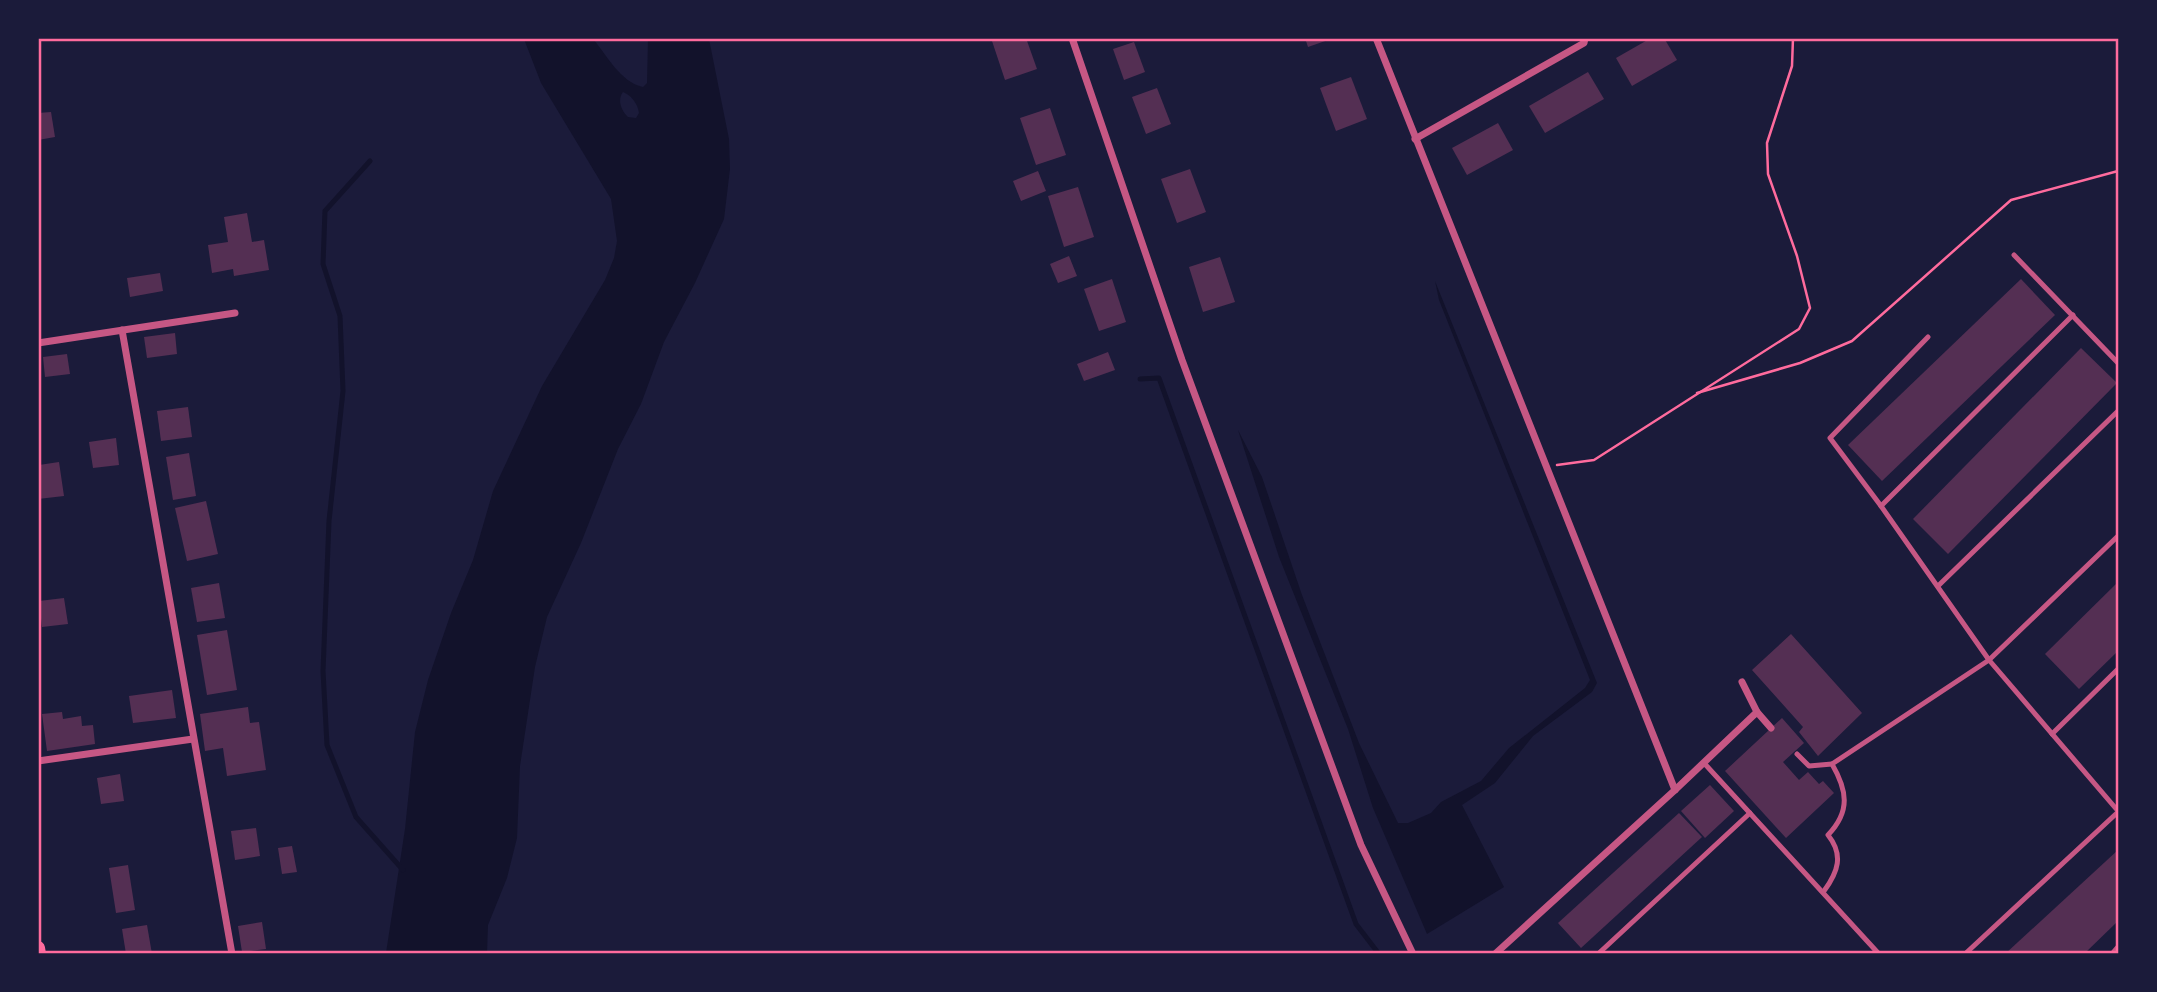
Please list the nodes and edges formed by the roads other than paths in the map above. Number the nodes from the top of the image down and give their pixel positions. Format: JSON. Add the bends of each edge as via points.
{"nodes":[{"id":1,"x":1072,"y":38,"type":"edge"},
{"id":2,"x":1376,"y":38,"type":"edge"},
{"id":3,"x":1585,"y":41,"type":"edge"},
{"id":4,"x":1415,"y":139,"type":"junction"},
{"id":5,"x":2014,"y":255,"type":"dead end"},
{"id":6,"x":235,"y":313,"type":"dead end"},
{"id":7,"x":2074,"y":315,"type":"junction"},
{"id":8,"x":122,"y":330,"type":"junction"},
{"id":9,"x":1928,"y":337,"type":"dead end"},
{"id":10,"x":38,"y":343,"type":"edge"},
{"id":11,"x":2119,"y":363,"type":"edge"},
{"id":12,"x":2119,"y":411,"type":"edge"},
{"id":13,"x":1881,"y":506,"type":"junction"},
{"id":14,"x":2119,"y":536,"type":"edge"},
{"id":15,"x":1938,"y":586,"type":"junction"},
{"id":16,"x":1989,"y":660,"type":"junction"},
{"id":17,"x":2119,"y":668,"type":"edge"},
{"id":18,"x":1742,"y":682,"type":"dead end"},
{"id":19,"x":1757,"y":712,"type":"junction"},
{"id":20,"x":1771,"y":728,"type":"dead end"},
{"id":21,"x":2052,"y":734,"type":"junction"},
{"id":22,"x":193,"y":739,"type":"junction"},
{"id":23,"x":1797,"y":754,"type":"dead end"},
{"id":24,"x":38,"y":761,"type":"edge"},
{"id":25,"x":1704,"y":763,"type":"junction"},
{"id":26,"x":1832,"y":764,"type":"junction"},
{"id":27,"x":1675,"y":790,"type":"junction"},
{"id":28,"x":2118,"y":812,"type":"edge"},
{"id":29,"x":1750,"y":813,"type":"junction"},
{"id":30,"x":1824,"y":891,"type":"junction"},
{"id":31,"x":2119,"y":947,"type":"edge"},
{"id":32,"x":38,"y":948,"type":"edge"},
{"id":33,"x":39,"y":954,"type":"edge"},
{"id":34,"x":232,"y":954,"type":"edge"},
{"id":35,"x":1413,"y":954,"type":"edge"},
{"id":36,"x":1495,"y":954,"type":"edge"},
{"id":37,"x":1598,"y":954,"type":"edge"},
{"id":38,"x":1879,"y":954,"type":"edge"},
{"id":39,"x":1965,"y":954,"type":"edge"},
{"id":40,"x":2112,"y":954,"type":"edge"}],
"edges":[{"from":1,"to":35,"type":"street","via":[[1182,360],[1361,845]]},
{"from":2,"to":4,"type":"street"},
{"from":3,"to":4,"type":"street"},
{"from":4,"to":27,"type":"street"},
{"from":5,"to":7,"type":"lane"},
{"from":6,"to":8,"type":"street"},
{"from":7,"to":11,"type":"lane"},
{"from":7,"to":13,"type":"lane"},
{"from":8,"to":10,"type":"street"},
{"from":8,"to":22,"type":"street"},
{"from":9,"to":13,"type":"lane","via":[[1830,438]]},
{"from":12,"to":15,"type":"lane"},
{"from":13,"to":15,"type":"lane"},
{"from":14,"to":16,"type":"lane"},
{"from":15,"to":16,"type":"lane"},
{"from":16,"to":21,"type":"lane"},
{"from":16,"to":26,"type":"lane"},
{"from":17,"to":21,"type":"lane"},
{"from":18,"to":19,"type":"street"},
{"from":19,"to":20,"type":"street"},
{"from":19,"to":25,"type":"street"},
{"from":21,"to":28,"type":"lane"},
{"from":22,"to":24,"type":"street"},
{"from":22,"to":34,"type":"street"},
{"from":23,"to":26,"type":"lane","via":[[1809,766]]},
{"from":25,"to":27,"type":"street"},
{"from":25,"to":29,"type":"lane"},
{"from":26,"to":30,"type":"lane","via":[[1846,796],[1837,825],[1828,835],[1836,845],[1837,867]]},
{"from":27,"to":36,"type":"street"},
{"from":28,"to":39,"type":"lane"},
{"from":29,"to":30,"type":"lane"},
{"from":29,"to":37,"type":"lane"},
{"from":30,"to":38,"type":"lane"},
{"from":31,"to":40,"type":"lane"},
{"from":32,"to":33,"type":"main road"}]}
